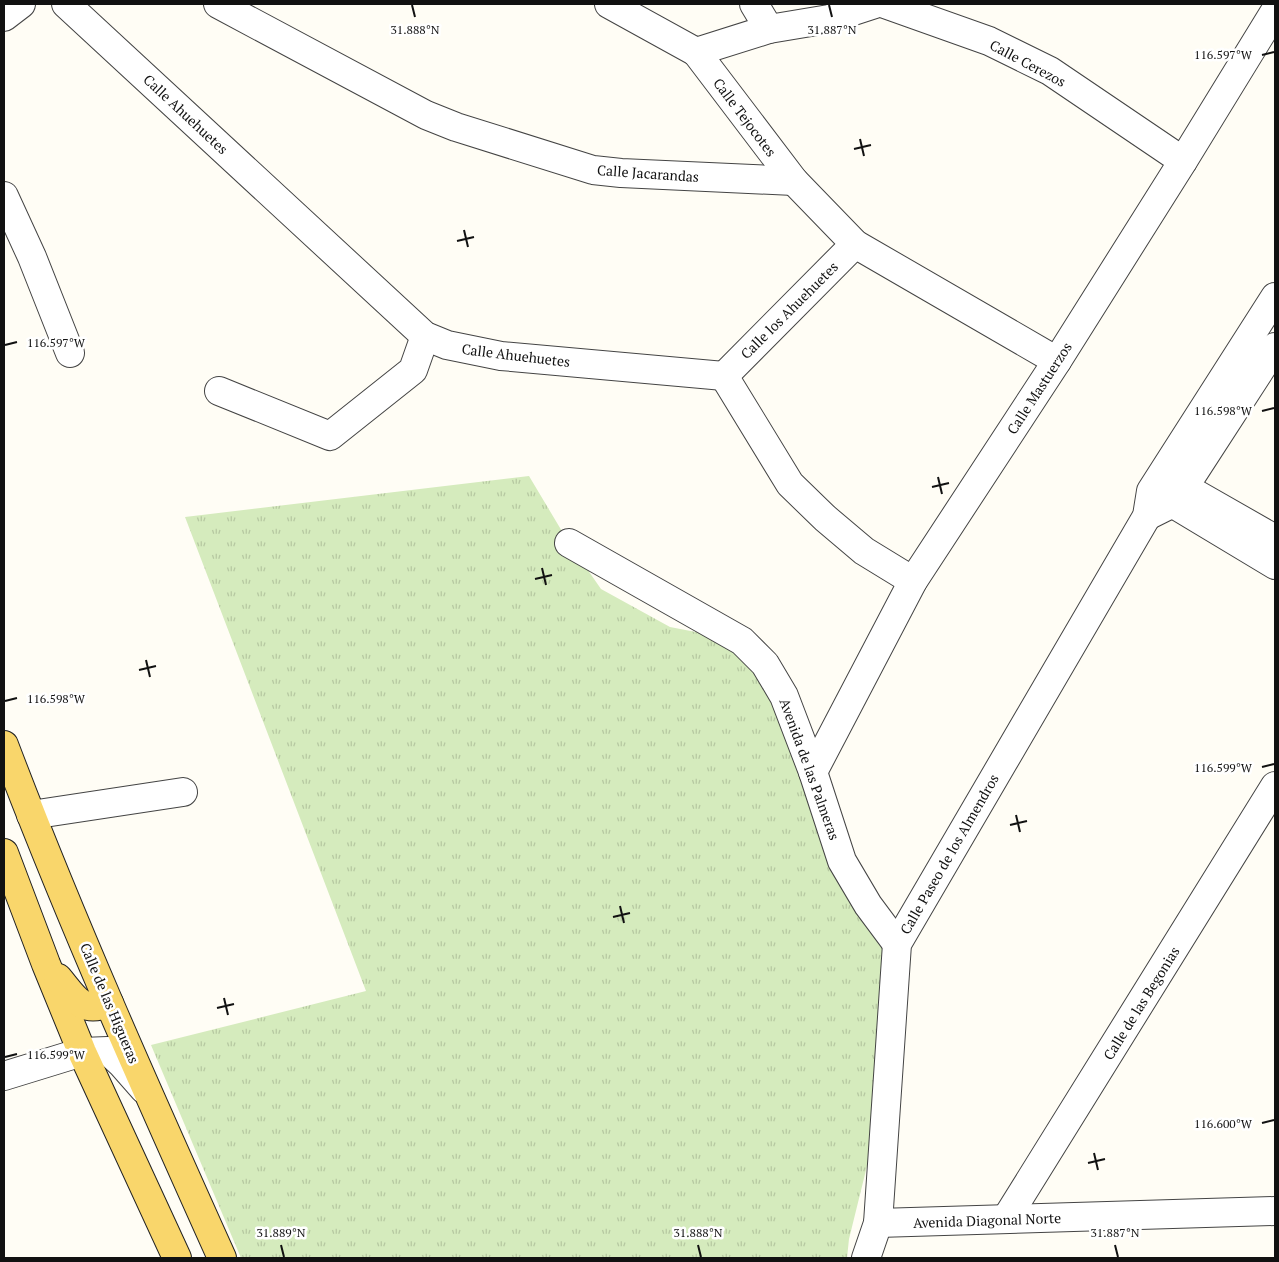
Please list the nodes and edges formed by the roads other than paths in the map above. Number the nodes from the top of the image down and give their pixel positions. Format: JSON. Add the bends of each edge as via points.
{"nodes":[{"id":1,"x":21,"y":4,"type":"edge"},
{"id":2,"x":66,"y":4,"type":"edge"},
{"id":3,"x":218,"y":4,"type":"edge"},
{"id":4,"x":609,"y":4,"type":"edge"},
{"id":5,"x":754,"y":4,"type":"edge"},
{"id":6,"x":876,"y":4,"type":"edge"},
{"id":7,"x":885,"y":4,"type":"edge"},
{"id":8,"x":1275,"y":11,"type":"edge"},
{"id":9,"x":4,"y":17,"type":"edge"},
{"id":10,"x":769,"y":29,"type":"junction"},
{"id":11,"x":696,"y":52,"type":"junction"},
{"id":12,"x":1183,"y":162,"type":"junction"},
{"id":13,"x":794,"y":181,"type":"junction"},
{"id":14,"x":4,"y":196,"type":"edge"},
{"id":15,"x":855,"y":244,"type":"junction"},
{"id":16,"x":1275,"y":297,"type":"edge"},
{"id":17,"x":425,"y":336,"type":"junction"},
{"id":18,"x":1275,"y":346,"type":"edge"},
{"id":19,"x":70,"y":353,"type":"dead end"},
{"id":20,"x":1057,"y":361,"type":"junction"},
{"id":21,"x":724,"y":376,"type":"junction"},
{"id":22,"x":219,"y":391,"type":"dead end"},
{"id":23,"x":1163,"y":494,"type":"junction"},
{"id":24,"x":1275,"y":539,"type":"edge"},
{"id":25,"x":569,"y":543,"type":"dead end"},
{"id":26,"x":1275,"y":565,"type":"edge"},
{"id":27,"x":913,"y":581,"type":"junction"},
{"id":28,"x":4,"y":745,"type":"edge"},
{"id":29,"x":813,"y":772,"type":"junction"},
{"id":30,"x":1275,"y":786,"type":"edge"},
{"id":31,"x":183,"y":792,"type":"dead end"},
{"id":32,"x":30,"y":815,"type":"junction"},
{"id":33,"x":1265,"y":821,"type":"edge"},
{"id":34,"x":4,"y":853,"type":"edge"},
{"id":35,"x":897,"y":944,"type":"junction"},
{"id":36,"x":46,"y":964,"type":"junction"},
{"id":37,"x":109,"y":1003,"type":"junction"},
{"id":38,"x":82,"y":1052,"type":"junction"},
{"id":39,"x":4,"y":1076,"type":"edge"},
{"id":40,"x":147,"y":1092,"type":"junction"},
{"id":41,"x":1275,"y":1211,"type":"edge"},
{"id":42,"x":1006,"y":1219,"type":"junction"},
{"id":43,"x":878,"y":1222,"type":"junction"},
{"id":44,"x":177,"y":1258,"type":"edge"},
{"id":45,"x":222,"y":1258,"type":"edge"},
{"id":46,"x":866,"y":1258,"type":"edge"}],
"edges":[{"from":1,"to":9,"type":"street"},
{"from":2,"to":17,"type":"street","name":"Calle Ahuehuetes"},
{"from":3,"to":13,"type":"street","name":"Calle Jacarandas","via":[[456,128],[584,167],[621,173]]},
{"from":4,"to":11,"type":"street"},
{"from":5,"to":10,"type":"street"},
{"from":6,"to":10,"type":"street","via":[[829,19]]},
{"from":7,"to":12,"type":"street","name":"Calle Cerezos","via":[[989,42],[1050,71]]},
{"from":8,"to":12,"type":"street","name":"Calle Mastuerzos"},
{"from":10,"to":11,"type":"street"},
{"from":11,"to":13,"type":"street","name":"Calle Tejocotes"},
{"from":12,"to":20,"type":"street","name":"Calle Mastuerzos"},
{"from":13,"to":15,"type":"street"},
{"from":14,"to":19,"type":"street"},
{"from":15,"to":20,"type":"street"},
{"from":15,"to":21,"type":"street","name":"Calle los Ahuehuetes"},
{"from":16,"to":23,"type":"street","name":"Calle Paseo de los Almendros"},
{"from":17,"to":21,"type":"street","name":"Calle Ahuehuetes","via":[[447,345],[501,356]]},
{"from":17,"to":22,"type":"street","via":[[413,370],[330,436]]},
{"from":18,"to":23,"type":"street","name":"Calle Paseo de los Almendros"},
{"from":20,"to":27,"type":"street","name":"Calle Mastuerzos"},
{"from":21,"to":27,"type":"street","via":[[790,484],[864,551]]},
{"from":23,"to":24,"type":"street"},
{"from":23,"to":26,"type":"street"},
{"from":23,"to":35,"type":"street","name":"Calle Paseo de los Almendros"},
{"from":25,"to":29,"type":"street","name":"Avenida de las Palmeras","via":[[742,641],[765,664],[784,696]]},
{"from":27,"to":29,"type":"street","name":"Calle Mastuerzos"},
{"from":28,"to":32,"type":"main road","name":"Calle de las Higueras"},
{"from":29,"to":35,"type":"street","name":"Avenida de las Palmeras","via":[[842,861],[868,905]]},
{"from":30,"to":33,"type":"street","name":"Calle de las Begonias"},
{"from":31,"to":32,"type":"street"},
{"from":32,"to":37,"type":"main road","name":"Calle de las Higueras"},
{"from":33,"to":42,"type":"street","name":"Calle de las Begonias"},
{"from":34,"to":36,"type":"main road"},
{"from":35,"to":43,"type":"street","name":"Calle Paseo de los Almendros"},
{"from":36,"to":37,"type":"main road","via":[[80,1004],[97,1008]]},
{"from":36,"to":38,"type":"main road"},
{"from":37,"to":40,"type":"main road","name":"Calle de las Higueras"},
{"from":38,"to":39,"type":"street"},
{"from":38,"to":40,"type":"street","via":[[108,1051]]},
{"from":38,"to":44,"type":"main road"},
{"from":40,"to":45,"type":"main road","name":"Calle de las Higueras"},
{"from":41,"to":42,"type":"street","name":"Avenida Diagonal Norte"},
{"from":42,"to":43,"type":"street","name":"Avenida Diagonal Norte"},
{"from":43,"to":46,"type":"street","name":"Calle Paseo de los Almendros"}]}
